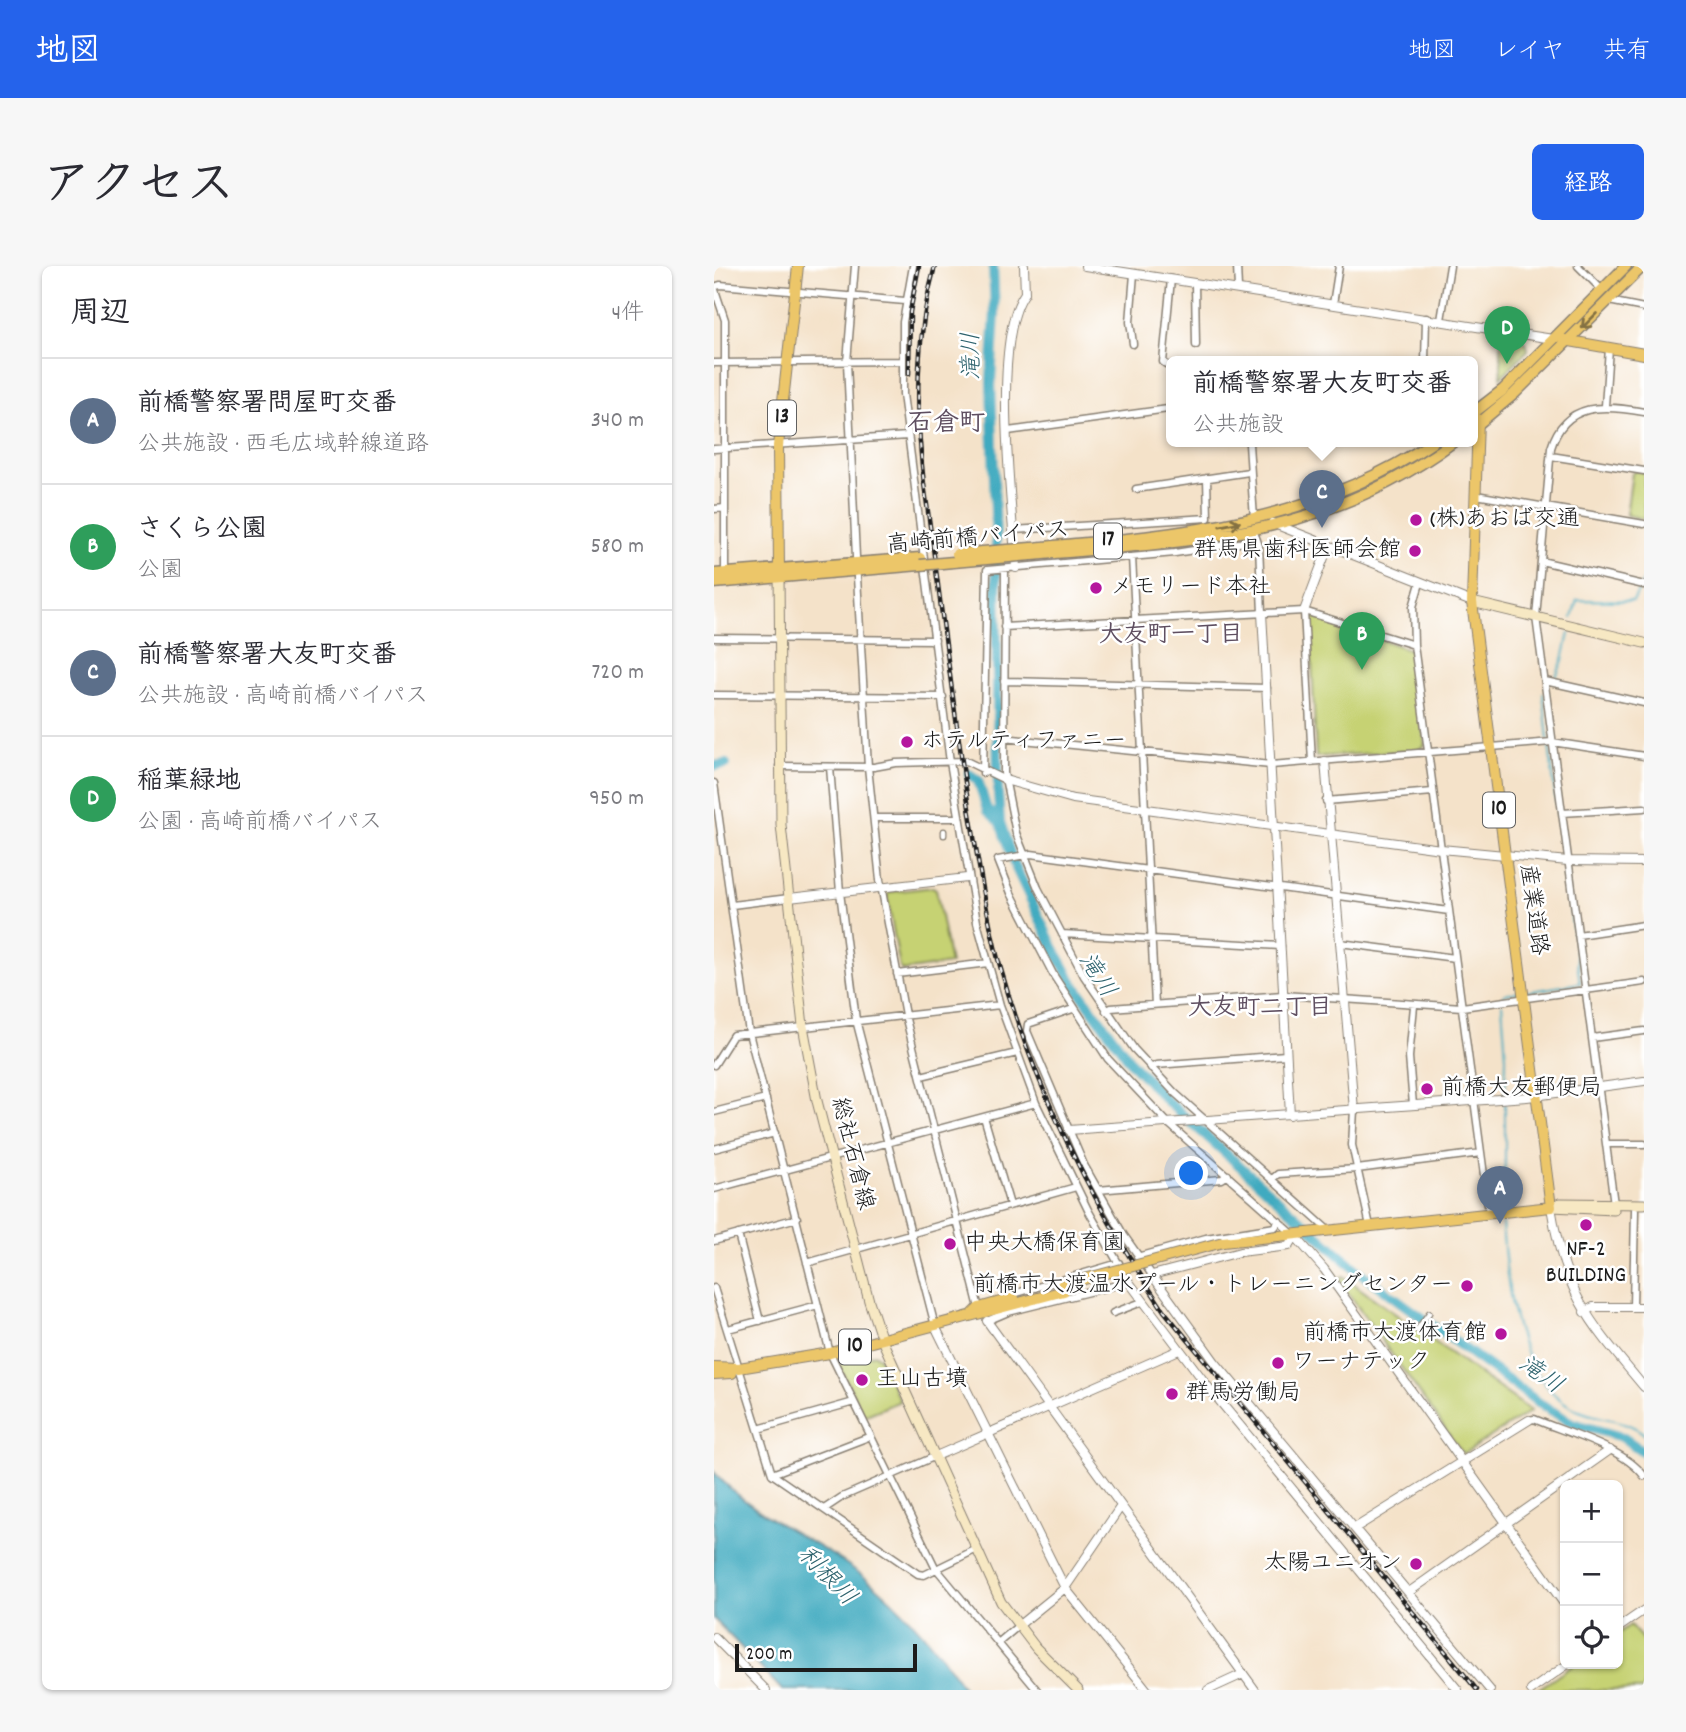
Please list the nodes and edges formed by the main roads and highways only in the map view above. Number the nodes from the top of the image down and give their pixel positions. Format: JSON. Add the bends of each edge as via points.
{"nodes":[{"id":1,"x":798,"y":266,"type":"edge"},
{"id":2,"x":1626,"y":266,"type":"edge"},
{"id":3,"x":1643,"y":266,"type":"edge"},
{"id":4,"x":1553,"y":339,"type":"junction"},
{"id":5,"x":1569,"y":340,"type":"junction"},
{"id":6,"x":1644,"y":353,"type":"edge"},
{"id":7,"x":1478,"y":410,"type":"edge"},
{"id":8,"x":1478,"y":425,"type":"edge"},
{"id":9,"x":1422,"y":447,"type":"edge"},
{"id":10,"x":1445,"y":447,"type":"edge"},
{"id":11,"x":1476,"y":447,"type":"edge"},
{"id":12,"x":1031,"y":552,"type":"junction"},
{"id":13,"x":720,"y":574,"type":"edge"},
{"id":14,"x":779,"y":575,"type":"junction"},
{"id":15,"x":714,"y":583,"type":"edge"},
{"id":16,"x":1472,"y":602,"type":"junction"},
{"id":17,"x":1644,"y":643,"type":"edge"},
{"id":18,"x":1551,"y":1207,"type":"junction"},
{"id":19,"x":1641,"y":1208,"type":"edge"},
{"id":20,"x":1063,"y":1288,"type":"junction"},
{"id":21,"x":970,"y":1317,"type":"junction"},
{"id":22,"x":882,"y":1340,"type":"junction"},
{"id":23,"x":714,"y":1367,"type":"edge"},
{"id":24,"x":738,"y":1368,"type":"junction"},
{"id":25,"x":714,"y":1374,"type":"edge"},
{"id":26,"x":1077,"y":1690,"type":"edge"}],
"edges":[{"from":1,"to":14,"type":"main road","number":"13","via":[[778,446]]},
{"from":2,"to":4,"type":"highway"},
{"from":3,"to":5,"type":"highway","one_way":true},
{"from":4,"to":5,"type":"main road"},
{"from":4,"to":7,"type":"highway"},
{"from":5,"to":6,"type":"main road"},
{"from":5,"to":8,"type":"highway"},
{"from":12,"to":9,"type":"highway","name":"高崎前橋バイパス","number":"17","one_way":true,"via":[[1259,519],[1351,488]]},
{"from":10,"to":12,"type":"highway","name":"高崎前橋バイパス","number":"17","via":[[1376,488],[1256,536]]},
{"from":11,"to":16,"type":"main road","name":"産業道路","number":"10"},
{"from":12,"to":14,"type":"highway","name":"高崎前橋バイパス","number":"17","bridge":true},
{"from":13,"to":14,"type":"highway","number":"17"},
{"from":14,"to":15,"type":"highway","number":"17"},
{"from":14,"to":22,"type":"main road","name":"総社石倉線","via":[[779,766],[803,1026],[817,1101]]},
{"from":16,"to":17,"type":"main road"},
{"from":16,"to":18,"type":"main road","name":"産業道路","number":"10"},
{"from":18,"to":19,"type":"main road"},
{"from":18,"to":19,"type":"main road","via":[[1560,1203]]},
{"from":18,"to":20,"type":"main road","number":"10","bridge":true,"via":[[1224,1245]]},
{"from":20,"to":21,"type":"main road","number":"10"},
{"from":20,"to":21,"type":"main road","number":"10","via":[[979,1306]]},
{"from":21,"to":22,"type":"main road","number":"10"},
{"from":22,"to":24,"type":"main road","number":"10"},
{"from":22,"to":26,"type":"main road","name":"総社石倉線","via":[[996,1591],[1018,1626]]},
{"from":23,"to":24,"type":"main road","number":"10"},
{"from":24,"to":25,"type":"main road","number":"10"}]}
